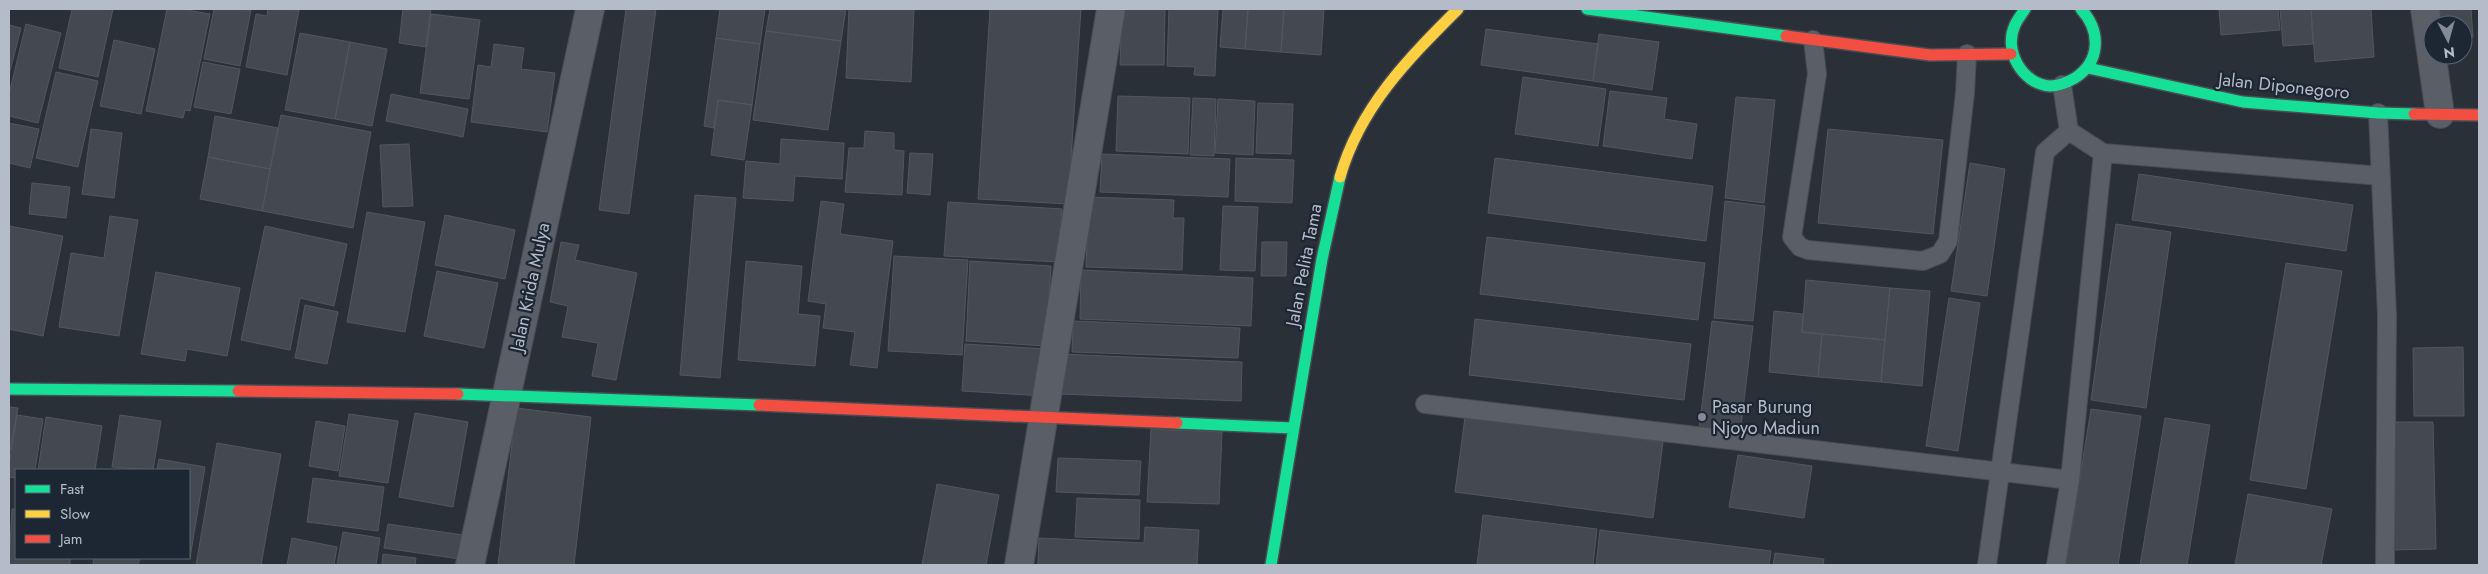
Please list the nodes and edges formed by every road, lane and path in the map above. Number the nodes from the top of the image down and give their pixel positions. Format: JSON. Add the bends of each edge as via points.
{"nodes":[{"id":1,"x":590,"y":9,"type":"edge"},
{"id":2,"x":1111,"y":9,"type":"edge"},
{"id":3,"x":1458,"y":9,"type":"edge"},
{"id":4,"x":1586,"y":9,"type":"edge"},
{"id":5,"x":2025,"y":9,"type":"edge"},
{"id":6,"x":2081,"y":9,"type":"edge"},
{"id":7,"x":2425,"y":9,"type":"edge"},
{"id":8,"x":1813,"y":40,"type":"junction"},
{"id":9,"x":1967,"y":54,"type":"junction"},
{"id":10,"x":2011,"y":54,"type":"junction"},
{"id":11,"x":2088,"y":68,"type":"junction"},
{"id":12,"x":2062,"y":85,"type":"junction"},
{"id":13,"x":2378,"y":113,"type":"junction"},
{"id":14,"x":2440,"y":114,"type":"junction"},
{"id":15,"x":2479,"y":115,"type":"edge"},
{"id":16,"x":2069,"y":131,"type":"junction"},
{"id":17,"x":2103,"y":153,"type":"junction"},
{"id":18,"x":2381,"y":176,"type":"junction"},
{"id":19,"x":9,"y":389,"type":"edge"},
{"id":20,"x":507,"y":394,"type":"junction"},
{"id":21,"x":1425,"y":404,"type":"dead end"},
{"id":22,"x":1043,"y":418,"type":"junction"},
{"id":23,"x":1292,"y":428,"type":"junction"},
{"id":24,"x":2001,"y":472,"type":"junction"},
{"id":25,"x":2070,"y":480,"type":"junction"},
{"id":26,"x":470,"y":565,"type":"edge"},
{"id":27,"x":1020,"y":565,"type":"edge"},
{"id":28,"x":1271,"y":565,"type":"edge"},
{"id":29,"x":1987,"y":565,"type":"edge"},
{"id":30,"x":2056,"y":565,"type":"edge"},
{"id":31,"x":2385,"y":565,"type":"edge"}],
"edges":[{"from":1,"to":20,"type":"street","name":"Jalan Krida Mulya"},
{"from":2,"to":22,"type":"street"},
{"from":3,"to":23,"type":"street","name":"Jalan Pelita Tama","via":[[1380,92],[1358,128],[1334,198]]},
{"from":4,"to":8,"type":"street"},
{"from":5,"to":10,"type":"street","via":[[2012,29]]},
{"from":6,"to":11,"type":"street","via":[[2092,22],[2097,38],[2095,54]]},
{"from":7,"to":14,"type":"street"},
{"from":8,"to":9,"type":"street","via":[[1930,54]]},
{"from":8,"to":9,"type":"lane","via":[[1817,74],[1792,237],[1795,243],[1808,250],[1923,261],[1940,254],[1948,242]]},
{"from":9,"to":10,"type":"street"},
{"from":10,"to":12,"type":"street","via":[[2018,68],[2030,79],[2045,85]]},
{"from":11,"to":12,"type":"street"},
{"from":11,"to":13,"type":"street","name":"Jalan Diponegoro","via":[[2243,102]]},
{"from":12,"to":16,"type":"lane"},
{"from":13,"to":14,"type":"street","name":"Jalan Diponegoro"},
{"from":13,"to":18,"type":"lane"},
{"from":14,"to":15,"type":"street","name":"Jalan Diponegoro"},
{"from":16,"to":17,"type":"lane"},
{"from":16,"to":24,"type":"lane","via":[[2045,152]]},
{"from":17,"to":18,"type":"lane"},
{"from":17,"to":25,"type":"lane"},
{"from":18,"to":31,"type":"lane","via":[[2386,315]]},
{"from":19,"to":20,"type":"street"},
{"from":20,"to":22,"type":"street"},
{"from":20,"to":26,"type":"street","name":"Jalan Krida Mulya"},
{"from":21,"to":24,"type":"lane"},
{"from":22,"to":23,"type":"street"},
{"from":22,"to":27,"type":"street"},
{"from":23,"to":28,"type":"street","name":"Jalan Pelita Tama"},
{"from":24,"to":25,"type":"lane"},
{"from":24,"to":29,"type":"lane"},
{"from":25,"to":30,"type":"lane"}]}
